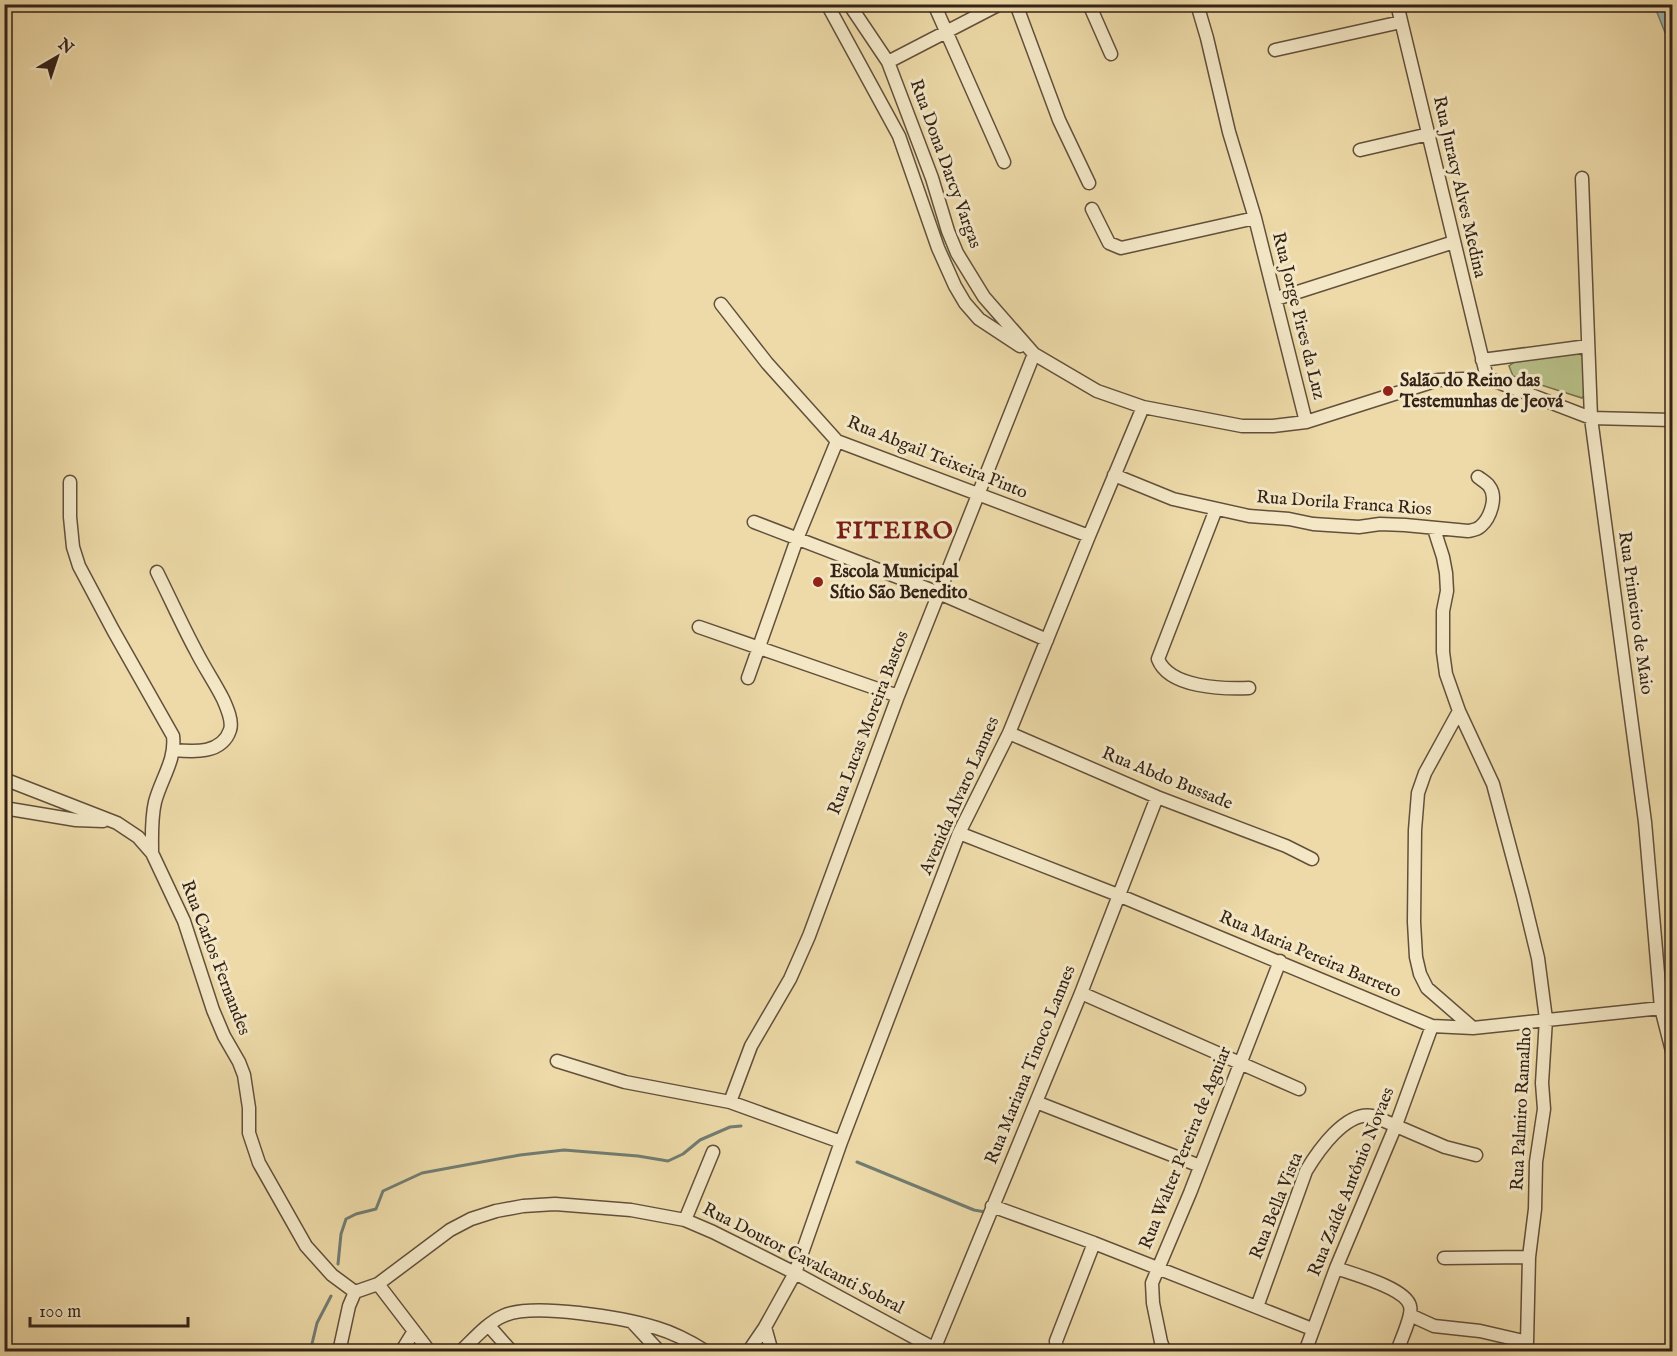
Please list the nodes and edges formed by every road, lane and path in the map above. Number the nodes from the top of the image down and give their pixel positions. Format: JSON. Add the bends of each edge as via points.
{"nodes":[{"id":1,"x":827,"y":4,"type":"edge"},
{"id":2,"x":849,"y":4,"type":"edge"},
{"id":3,"x":934,"y":4,"type":"edge"},
{"id":4,"x":1000,"y":4,"type":"edge"},
{"id":5,"x":1016,"y":4,"type":"edge"},
{"id":6,"x":1089,"y":4,"type":"edge"},
{"id":7,"x":1197,"y":4,"type":"edge"},
{"id":8,"x":1397,"y":4,"type":"edge"},
{"id":9,"x":1401,"y":22,"type":"junction"},
{"id":10,"x":945,"y":32,"type":"junction"},
{"id":11,"x":1275,"y":50,"type":"dead end"},
{"id":12,"x":1111,"y":54,"type":"dead end"},
{"id":13,"x":888,"y":63,"type":"junction"},
{"id":14,"x":1429,"y":134,"type":"junction"},
{"id":15,"x":1360,"y":150,"type":"dead end"},
{"id":16,"x":1004,"y":162,"type":"dead end"},
{"id":17,"x":1582,"y":178,"type":"dead end"},
{"id":18,"x":1089,"y":183,"type":"dead end"},
{"id":19,"x":1092,"y":209,"type":"dead end"},
{"id":20,"x":1255,"y":218,"type":"junction"},
{"id":21,"x":1454,"y":242,"type":"junction"},
{"id":22,"x":1276,"y":299,"type":"junction"},
{"id":23,"x":721,"y":304,"type":"dead end"},
{"id":24,"x":1588,"y":346,"type":"junction"},
{"id":25,"x":1034,"y":354,"type":"junction"},
{"id":26,"x":1482,"y":360,"type":"junction"},
{"id":27,"x":1487,"y":378,"type":"junction"},
{"id":28,"x":1143,"y":407,"type":"junction"},
{"id":29,"x":1591,"y":418,"type":"junction"},
{"id":30,"x":1672,"y":420,"type":"edge"},
{"id":31,"x":1306,"y":422,"type":"junction"},
{"id":32,"x":837,"y":441,"type":"junction"},
{"id":33,"x":1114,"y":475,"type":"junction"},
{"id":34,"x":1478,"y":477,"type":"dead end"},
{"id":35,"x":70,"y":482,"type":"dead end"},
{"id":36,"x":977,"y":495,"type":"junction"},
{"id":37,"x":1216,"y":509,"type":"junction"},
{"id":38,"x":754,"y":522,"type":"dead end"},
{"id":39,"x":1434,"y":529,"type":"junction"},
{"id":40,"x":1089,"y":536,"type":"junction"},
{"id":41,"x":797,"y":538,"type":"junction"},
{"id":42,"x":157,"y":572,"type":"dead end"},
{"id":43,"x":939,"y":593,"type":"junction"},
{"id":44,"x":699,"y":627,"type":"dead end"},
{"id":45,"x":1047,"y":640,"type":"junction"},
{"id":46,"x":759,"y":647,"type":"junction"},
{"id":47,"x":748,"y":678,"type":"dead end"},
{"id":48,"x":1249,"y":688,"type":"dead end"},
{"id":49,"x":898,"y":696,"type":"junction"},
{"id":50,"x":1460,"y":711,"type":"junction"},
{"id":51,"x":1009,"y":734,"type":"junction"},
{"id":52,"x":174,"y":750,"type":"junction"},
{"id":53,"x":4,"y":779,"type":"edge"},
{"id":54,"x":1157,"y":797,"type":"junction"},
{"id":55,"x":4,"y":807,"type":"edge"},
{"id":56,"x":107,"y":821,"type":"junction"},
{"id":57,"x":959,"y":833,"type":"junction"},
{"id":58,"x":152,"y":853,"type":"junction"},
{"id":59,"x":1312,"y":859,"type":"dead end"},
{"id":60,"x":1118,"y":895,"type":"junction"},
{"id":61,"x":1280,"y":962,"type":"junction"},
{"id":62,"x":1081,"y":993,"type":"junction"},
{"id":63,"x":1661,"y":1008,"type":"junction"},
{"id":64,"x":1546,"y":1019,"type":"junction"},
{"id":65,"x":1432,"y":1026,"type":"junction"},
{"id":66,"x":1473,"y":1028,"type":"junction"},
{"id":67,"x":1672,"y":1051,"type":"edge"},
{"id":68,"x":557,"y":1061,"type":"dead end"},
{"id":69,"x":1241,"y":1062,"type":"junction"},
{"id":70,"x":1299,"y":1089,"type":"dead end"},
{"id":71,"x":730,"y":1102,"type":"junction"},
{"id":72,"x":1036,"y":1102,"type":"junction"},
{"id":73,"x":1396,"y":1125,"type":"junction"},
{"id":74,"x":841,"y":1142,"type":"junction"},
{"id":75,"x":713,"y":1152,"type":"dead end"},
{"id":76,"x":1476,"y":1155,"type":"dead end"},
{"id":77,"x":1200,"y":1166,"type":"junction"},
{"id":78,"x":992,"y":1206,"type":"junction"},
{"id":79,"x":685,"y":1220,"type":"junction"},
{"id":80,"x":1094,"y":1243,"type":"junction"},
{"id":81,"x":1529,"y":1257,"type":"junction"},
{"id":82,"x":1444,"y":1258,"type":"dead end"},
{"id":83,"x":1157,"y":1268,"type":"junction"},
{"id":84,"x":1336,"y":1268,"type":"junction"},
{"id":85,"x":795,"y":1273,"type":"junction"},
{"id":86,"x":378,"y":1284,"type":"junction"},
{"id":87,"x":355,"y":1292,"type":"junction"},
{"id":88,"x":1257,"y":1307,"type":"junction"},
{"id":89,"x":1410,"y":1315,"type":"junction"},
{"id":90,"x":631,"y":1322,"type":"junction"},
{"id":91,"x":489,"y":1326,"type":"junction"},
{"id":92,"x":765,"y":1328,"type":"junction"},
{"id":93,"x":1312,"y":1329,"type":"junction"},
{"id":94,"x":414,"y":1331,"type":"junction"},
{"id":95,"x":938,"y":1349,"type":"edge"},
{"id":96,"x":339,"y":1352,"type":"edge"},
{"id":97,"x":401,"y":1352,"type":"edge"},
{"id":98,"x":430,"y":1352,"type":"edge"},
{"id":99,"x":460,"y":1352,"type":"edge"},
{"id":100,"x":512,"y":1352,"type":"edge"},
{"id":101,"x":660,"y":1352,"type":"edge"},
{"id":102,"x":706,"y":1352,"type":"edge"},
{"id":103,"x":748,"y":1352,"type":"edge"},
{"id":104,"x":772,"y":1352,"type":"edge"},
{"id":105,"x":1057,"y":1352,"type":"edge"},
{"id":106,"x":1166,"y":1352,"type":"edge"},
{"id":107,"x":1305,"y":1352,"type":"edge"},
{"id":108,"x":1397,"y":1352,"type":"edge"}],
"edges":[{"from":1,"to":25,"type":"street","via":[[900,136],[938,248],[965,303],[988,326]]},
{"from":2,"to":13,"type":"street","name":"Rua Dona Darcy Vargas"},
{"from":3,"to":10,"type":"street"},
{"from":4,"to":10,"type":"street"},
{"from":5,"to":18,"type":"street","via":[[1059,120]]},
{"from":6,"to":12,"type":"street"},
{"from":7,"to":20,"type":"street","name":"Rua Jorge Pires da Luz","via":[[1228,132]]},
{"from":8,"to":9,"type":"street","name":"Rua Juracy Alves Medina"},
{"from":9,"to":11,"type":"street"},
{"from":9,"to":14,"type":"street","name":"Rua Juracy Alves Medina"},
{"from":10,"to":13,"type":"street"},
{"from":10,"to":16,"type":"street"},
{"from":13,"to":25,"type":"street","name":"Rua Dona Darcy Vargas","via":[[957,253],[984,297]]},
{"from":14,"to":15,"type":"street"},
{"from":14,"to":21,"type":"street","name":"Rua Juracy Alves Medina"},
{"from":17,"to":24,"type":"street","name":"Rua Primeiro de Maio"},
{"from":19,"to":20,"type":"street","via":[[1109,243],[1121,248]]},
{"from":20,"to":22,"type":"street","name":"Rua Jorge Pires da Luz"},
{"from":21,"to":22,"type":"street"},
{"from":21,"to":26,"type":"street","name":"Rua Juracy Alves Medina"},
{"from":22,"to":31,"type":"street","name":"Rua Jorge Pires da Luz"},
{"from":23,"to":32,"type":"street","name":"Rua Abgail Teixeira Pinto","via":[[766,363]]},
{"from":24,"to":26,"type":"street"},
{"from":24,"to":29,"type":"street","name":"Rua Primeiro de Maio"},
{"from":25,"to":28,"type":"street","name":"Rua Dona Darcy Vargas","via":[[1097,391]]},
{"from":25,"to":36,"type":"street","name":"Rua Lucas Moreira Bastos"},
{"from":26,"to":27,"type":"street","name":"Rua Juracy Alves Medina"},
{"from":27,"to":29,"type":"street","name":"Rua Dona Darcy Vargas"},
{"from":27,"to":31,"type":"street","name":"Rua Dona Darcy Vargas","via":[[1438,380]]},
{"from":28,"to":31,"type":"street","name":"Rua Dona Darcy Vargas","via":[[1242,426]]},
{"from":28,"to":33,"type":"street","name":"Avenida Alvaro Lannes"},
{"from":29,"to":30,"type":"street","name":"Rua Dona Darcy Vargas"},
{"from":29,"to":63,"type":"street","name":"Rua Primeiro de Maio","via":[[1645,822]]},
{"from":32,"to":36,"type":"street","name":"Rua Abgail Teixeira Pinto"},
{"from":32,"to":41,"type":"street"},
{"from":33,"to":37,"type":"street","name":"Rua Dorila Franca Rios","via":[[1173,499]]},
{"from":33,"to":40,"type":"street","name":"Avenida Alvaro Lannes"},
{"from":34,"to":39,"type":"street","name":"Rua Dorila Franca Rios","via":[[1491,488],[1493,498],[1483,525],[1468,531]]},
{"from":35,"to":52,"type":"street","via":[[73,548],[79,566],[173,736]]},
{"from":36,"to":40,"type":"street","name":"Rua Abgail Teixeira Pinto"},
{"from":36,"to":43,"type":"street","name":"Rua Lucas Moreira Bastos"},
{"from":37,"to":39,"type":"street","name":"Rua Dorila Franca Rios","via":[[1313,524]]},
{"from":37,"to":48,"type":"street","via":[[1158,659],[1167,672],[1195,684]]},
{"from":38,"to":41,"type":"street"},
{"from":39,"to":50,"type":"street","name":"Rua Palmiro Ramalho","via":[[1446,573],[1446,674]]},
{"from":40,"to":45,"type":"street","name":"Avenida Alvaro Lannes"},
{"from":41,"to":43,"type":"street"},
{"from":41,"to":46,"type":"street"},
{"from":42,"to":52,"type":"street","via":[[223,699],[231,729],[217,747]]},
{"from":43,"to":45,"type":"street"},
{"from":43,"to":49,"type":"street","name":"Rua Lucas Moreira Bastos"},
{"from":44,"to":46,"type":"street"},
{"from":45,"to":51,"type":"street","name":"Avenida Alvaro Lannes"},
{"from":46,"to":47,"type":"street"},
{"from":46,"to":49,"type":"street"},
{"from":49,"to":71,"type":"street","name":"Rua Lucas Moreira Bastos","via":[[808,936],[785,988],[751,1046]]},
{"from":50,"to":64,"type":"street","name":"Rua Palmiro Ramalho","via":[[1493,784],[1524,896]]},
{"from":50,"to":66,"type":"street","via":[[1418,793],[1414,934],[1420,974],[1427,988]]},
{"from":51,"to":54,"type":"street","name":"Rua Abdo Bussade"},
{"from":51,"to":57,"type":"street","name":"Avenida Alvaro Lannes"},
{"from":52,"to":58,"type":"street","name":"Rua Carlos Fernandes","via":[[155,802]]},
{"from":53,"to":56,"type":"street","name":"Rua Carlos Fernandes"},
{"from":54,"to":59,"type":"street","name":"Rua Abdo Bussade"},
{"from":54,"to":60,"type":"street","name":"Rua Mariana Tinoco Lannes"},
{"from":55,"to":56,"type":"street","via":[[76,820]]},
{"from":56,"to":58,"type":"street","name":"Rua Carlos Fernandes","via":[[129,830]]},
{"from":57,"to":60,"type":"street","name":"Rua Maria Pereira Barreto"},
{"from":57,"to":74,"type":"street","name":"Avenida Alvaro Lannes"},
{"from":58,"to":87,"type":"street","name":"Rua Carlos Fernandes","via":[[184,921],[213,1010],[244,1075],[249,1133],[259,1163],[306,1246],[332,1275]]},
{"from":60,"to":61,"type":"street","name":"Rua Maria Pereira Barreto"},
{"from":60,"to":62,"type":"street","name":"Rua Mariana Tinoco Lannes"},
{"from":61,"to":65,"type":"street","name":"Rua Maria Pereira Barreto"},
{"from":61,"to":69,"type":"street","name":"Rua Walter Pereira de Aguiar"},
{"from":62,"to":69,"type":"street"},
{"from":62,"to":72,"type":"street","name":"Rua Mariana Tinoco Lannes"},
{"from":63,"to":64,"type":"street","name":"Rua Maria Pereira Barreto"},
{"from":63,"to":67,"type":"street","name":"Rua Primeiro de Maio"},
{"from":64,"to":66,"type":"street","name":"Rua Maria Pereira Barreto"},
{"from":64,"to":81,"type":"street","name":"Rua Palmiro Ramalho","via":[[1544,1109]]},
{"from":65,"to":66,"type":"street","name":"Rua Maria Pereira Barreto"},
{"from":65,"to":73,"type":"street","name":"Rua Zaíde Antônio Novaes"},
{"from":68,"to":71,"type":"street","via":[[625,1082]]},
{"from":69,"to":70,"type":"street"},
{"from":69,"to":77,"type":"street","name":"Rua Walter Pereira de Aguiar"},
{"from":71,"to":74,"type":"street"},
{"from":72,"to":77,"type":"street"},
{"from":72,"to":78,"type":"street","name":"Rua Mariana Tinoco Lannes"},
{"from":73,"to":76,"type":"street","name":"Rua Bella Vista","via":[[1445,1147]]},
{"from":73,"to":84,"type":"street","name":"Rua Zaíde Antônio Novaes"},
{"from":73,"to":88,"type":"street","name":"Rua Bella Vista","via":[[1360,1115],[1342,1126],[1315,1157],[1299,1190]]},
{"from":74,"to":85,"type":"street","name":"Avenida Alvaro Lannes"},
{"from":75,"to":79,"type":"street"},
{"from":77,"to":83,"type":"street","name":"Rua Walter Pereira de Aguiar"},
{"from":78,"to":80,"type":"street"},
{"from":78,"to":95,"type":"street","name":"Rua Mariana Tinoco Lannes"},
{"from":79,"to":85,"type":"street","name":"Rua Doutor Cavalcanti Sobral"},
{"from":79,"to":86,"type":"street","name":"Rua Doutor Cavalcanti Sobral","via":[[631,1210],[555,1204],[496,1211],[450,1230]]},
{"from":80,"to":83,"type":"street"},
{"from":80,"to":105,"type":"street","via":[[1056,1341]]},
{"from":81,"to":82,"type":"street"},
{"from":81,"to":89,"type":"street","name":"Rua Palmiro Ramalho","via":[[1527,1342],[1434,1326]]},
{"from":83,"to":88,"type":"street"},
{"from":83,"to":106,"type":"street","name":"Rua Walter Pereira de Aguiar","via":[[1152,1293]]},
{"from":84,"to":89,"type":"street","via":[[1398,1291],[1406,1298]]},
{"from":84,"to":93,"type":"street","name":"Rua Zaíde Antônio Novaes"},
{"from":85,"to":92,"type":"street","name":"Avenida Alvaro Lannes"},
{"from":85,"to":95,"type":"street","name":"Rua Doutor Cavalcanti Sobral"},
{"from":86,"to":87,"type":"street","name":"Rua Doutor Cavalcanti Sobral"},
{"from":86,"to":94,"type":"street"},
{"from":87,"to":96,"type":"street"},
{"from":88,"to":93,"type":"street"},
{"from":89,"to":108,"type":"street"},
{"from":90,"to":91,"type":"street","via":[[540,1310],[502,1316]]},
{"from":90,"to":101,"type":"street"},
{"from":90,"to":102,"type":"street","via":[[674,1334]]},
{"from":91,"to":99,"type":"street"},
{"from":91,"to":100,"type":"street"},
{"from":92,"to":103,"type":"street","name":"Avenida Alvaro Lannes"},
{"from":92,"to":104,"type":"street"},
{"from":93,"to":107,"type":"street","name":"Rua Zaíde Antônio Novaes"},
{"from":94,"to":97,"type":"street"},
{"from":94,"to":98,"type":"street"}]}
